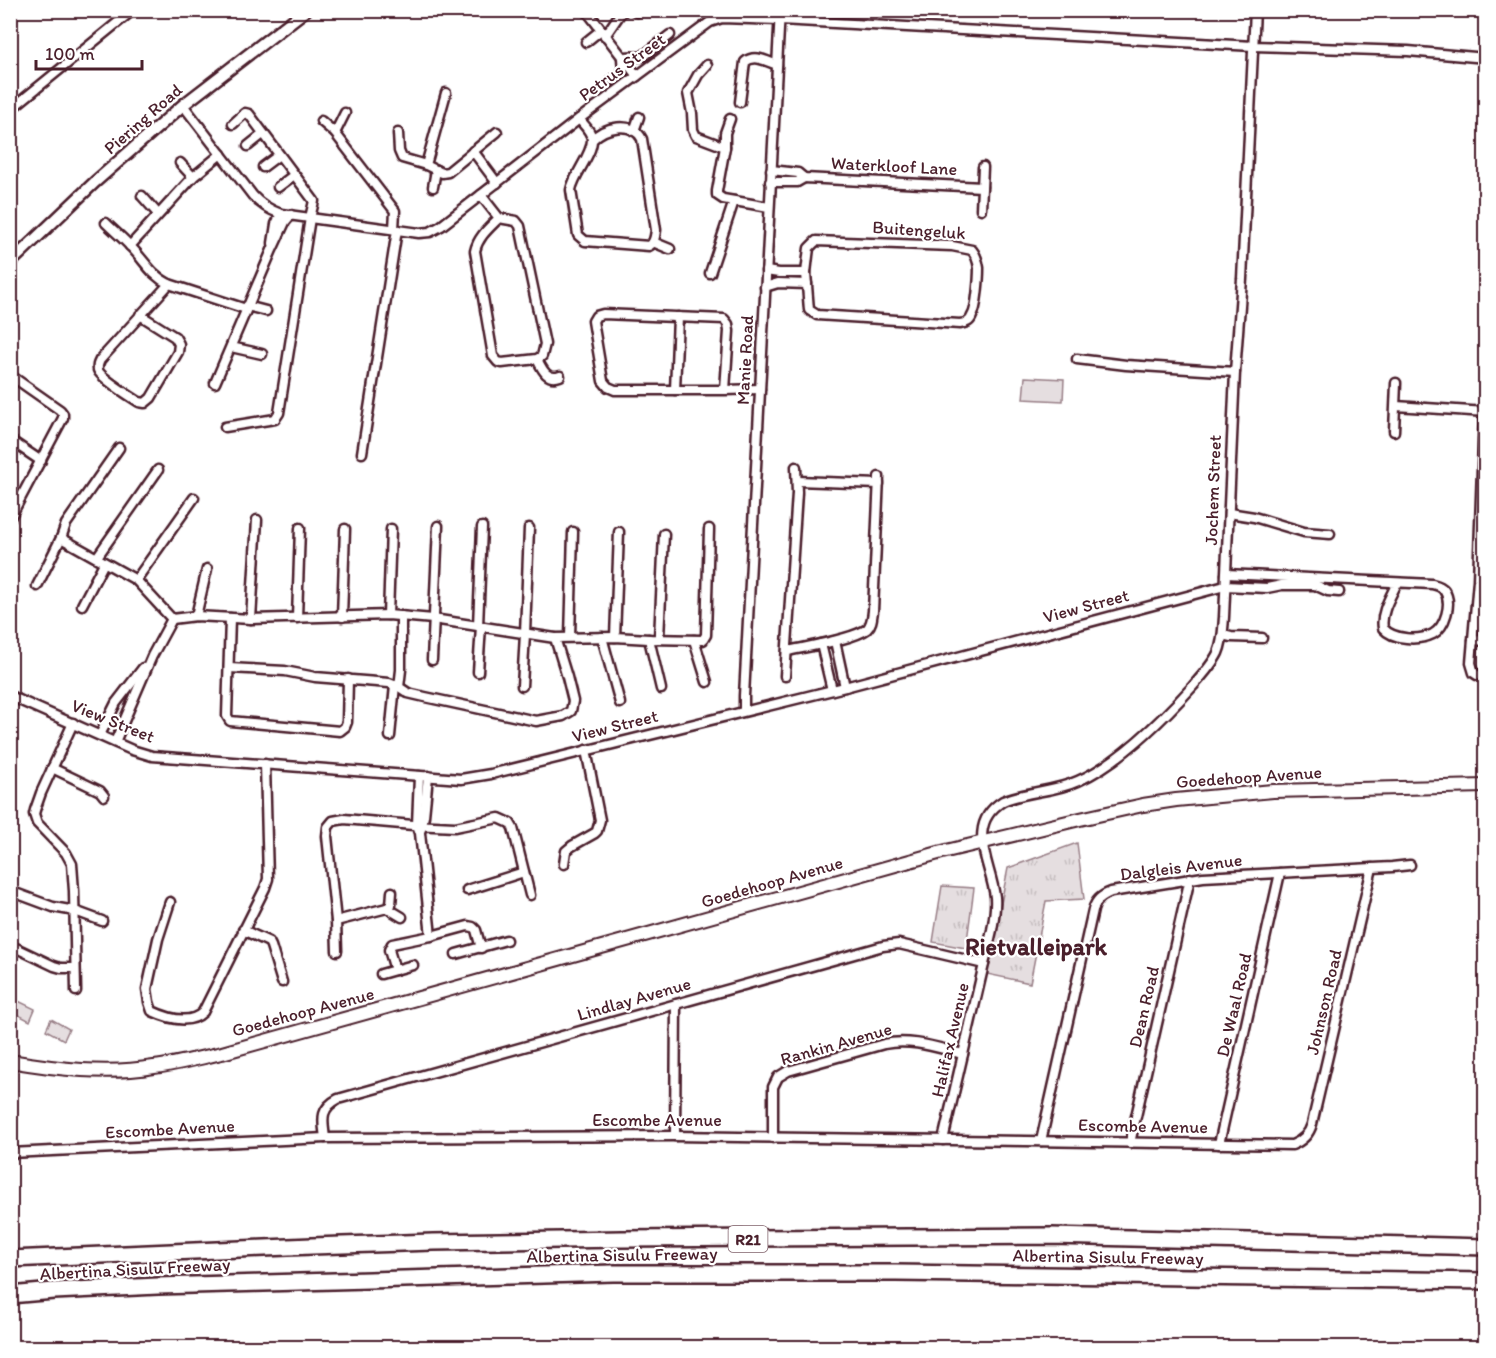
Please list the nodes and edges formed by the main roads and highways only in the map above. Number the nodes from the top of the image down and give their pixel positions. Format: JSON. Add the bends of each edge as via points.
{"nodes":[{"id":1,"x":1485,"y":786,"type":"edge"},
{"id":2,"x":10,"y":1061,"type":"edge"},
{"id":3,"x":1485,"y":1247,"type":"edge"},
{"id":4,"x":10,"y":1259,"type":"edge"},
{"id":5,"x":1485,"y":1281,"type":"edge"},
{"id":6,"x":10,"y":1295,"type":"edge"}],
"edges":[{"from":1,"to":2,"type":"main road","name":"Goedehoop Avenue","via":[[1282,791],[1143,805],[982,842],[222,1053],[153,1068],[116,1070],[77,1070]]},
{"from":3,"to":4,"type":"highway","name":"Albertina Sisulu Freeway","number":"R21","via":[[1052,1236],[633,1239],[334,1245]]},
{"from":5,"to":6,"type":"highway","name":"Albertina Sisulu Freeway","number":"R21","via":[[896,1273],[613,1274],[170,1286]]}]}
